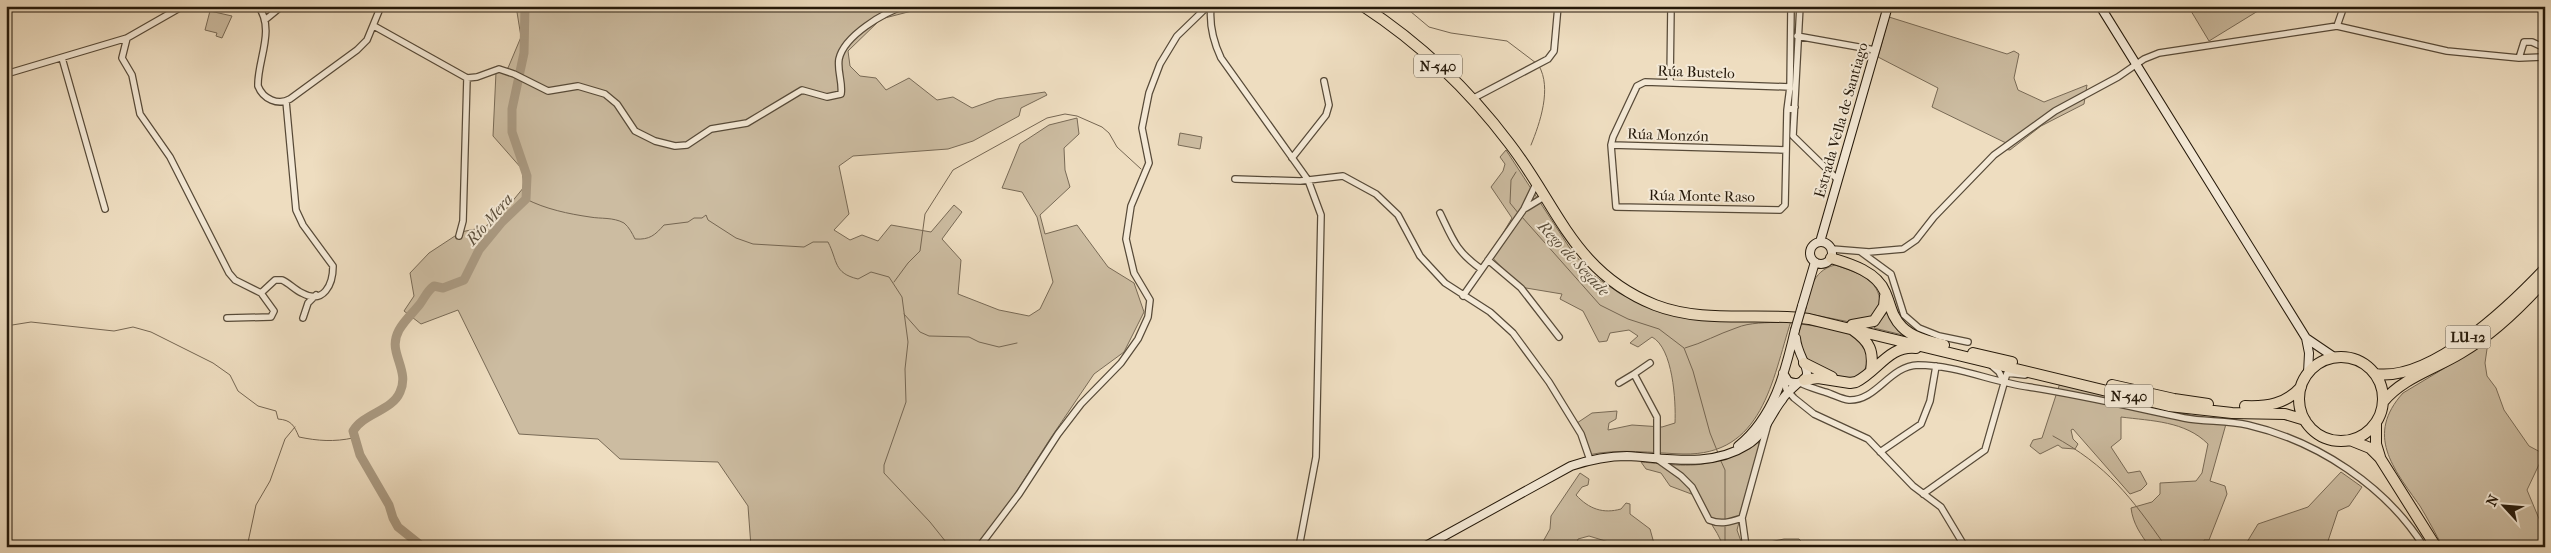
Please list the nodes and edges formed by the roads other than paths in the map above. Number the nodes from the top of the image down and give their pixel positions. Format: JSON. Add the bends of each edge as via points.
{"nodes":[{"id":1,"x":182,"y":6,"type":"edge"},
{"id":2,"x":258,"y":6,"type":"edge"},
{"id":3,"x":282,"y":6,"type":"edge"},
{"id":4,"x":381,"y":6,"type":"edge"},
{"id":5,"x":905,"y":6,"type":"edge"},
{"id":6,"x":1209,"y":6,"type":"edge"},
{"id":7,"x":1363,"y":6,"type":"edge"},
{"id":8,"x":1558,"y":6,"type":"edge"},
{"id":9,"x":1671,"y":6,"type":"edge"},
{"id":10,"x":1776,"y":6,"type":"edge"},
{"id":11,"x":1888,"y":6,"type":"edge"},
{"id":12,"x":2100,"y":6,"type":"edge"},
{"id":13,"x":2344,"y":6,"type":"edge"},
{"id":14,"x":1799,"y":7,"type":"edge"},
{"id":15,"x":1791,"y":8,"type":"edge"},
{"id":16,"x":265,"y":20,"type":"junction"},
{"id":17,"x":374,"y":26,"type":"junction"},
{"id":18,"x":2337,"y":26,"type":"junction"},
{"id":19,"x":1798,"y":36,"type":"junction"},
{"id":20,"x":127,"y":38,"type":"junction"},
{"id":21,"x":2545,"y":48,"type":"edge"},
{"id":22,"x":1875,"y":50,"type":"junction"},
{"id":23,"x":2545,"y":57,"type":"edge"},
{"id":24,"x":62,"y":58,"type":"junction"},
{"id":25,"x":2519,"y":58,"type":"junction"},
{"id":26,"x":2137,"y":64,"type":"junction"},
{"id":27,"x":6,"y":74,"type":"edge"},
{"id":28,"x":467,"y":78,"type":"junction"},
{"id":29,"x":1324,"y":81,"type":"dead end"},
{"id":30,"x":1670,"y":83,"type":"junction"},
{"id":31,"x":1790,"y":87,"type":"junction"},
{"id":32,"x":1472,"y":99,"type":"junction"},
{"id":33,"x":286,"y":101,"type":"junction"},
{"id":34,"x":1794,"y":107,"type":"junction"},
{"id":35,"x":1788,"y":110,"type":"junction"},
{"id":36,"x":1611,"y":145,"type":"junction"},
{"id":37,"x":1786,"y":150,"type":"junction"},
{"id":38,"x":1292,"y":158,"type":"junction"},
{"id":39,"x":1235,"y":179,"type":"dead end"},
{"id":40,"x":1837,"y":179,"type":"junction"},
{"id":41,"x":1308,"y":180,"type":"junction"},
{"id":42,"x":1536,"y":184,"type":"junction"},
{"id":43,"x":1544,"y":197,"type":"junction"},
{"id":44,"x":1616,"y":207,"type":"joint"},
{"id":45,"x":105,"y":209,"type":"dead end"},
{"id":46,"x":1524,"y":209,"type":"junction"},
{"id":47,"x":1440,"y":214,"type":"dead end"},
{"id":48,"x":459,"y":236,"type":"dead end"},
{"id":49,"x":1820,"y":242,"type":"junction"},
{"id":50,"x":1861,"y":252,"type":"junction"},
{"id":51,"x":1832,"y":254,"type":"junction"},
{"id":52,"x":1488,"y":260,"type":"junction"},
{"id":53,"x":1815,"y":262,"type":"junction"},
{"id":54,"x":1481,"y":269,"type":"junction"},
{"id":55,"x":2545,"y":269,"type":"edge"},
{"id":56,"x":2545,"y":280,"type":"edge"},
{"id":57,"x":261,"y":293,"type":"junction"},
{"id":58,"x":1886,"y":293,"type":"junction"},
{"id":59,"x":303,"y":294,"type":"junction"},
{"id":60,"x":316,"y":295,"type":"junction"},
{"id":61,"x":1463,"y":296,"type":"junction"},
{"id":62,"x":308,"y":303,"type":"junction"},
{"id":63,"x":227,"y":318,"type":"dead end"},
{"id":64,"x":303,"y":318,"type":"dead end"},
{"id":65,"x":1845,"y":326,"type":"junction"},
{"id":66,"x":1795,"y":330,"type":"junction"},
{"id":67,"x":1559,"y":337,"type":"dead end"},
{"id":68,"x":2306,"y":338,"type":"junction"},
{"id":69,"x":1968,"y":342,"type":"dead end"},
{"id":70,"x":1955,"y":352,"type":"junction"},
{"id":71,"x":2334,"y":357,"type":"junction"},
{"id":72,"x":1650,"y":363,"type":"dead end"},
{"id":73,"x":1786,"y":364,"type":"junction"},
{"id":74,"x":1987,"y":364,"type":"junction"},
{"id":75,"x":1936,"y":366,"type":"junction"},
{"id":76,"x":1871,"y":371,"type":"junction"},
{"id":77,"x":2308,"y":373,"type":"junction"},
{"id":78,"x":1634,"y":374,"type":"junction"},
{"id":79,"x":1784,"y":374,"type":"junction"},
{"id":80,"x":2034,"y":374,"type":"junction"},
{"id":81,"x":2375,"y":374,"type":"junction"},
{"id":82,"x":1800,"y":380,"type":"junction"},
{"id":83,"x":1840,"y":381,"type":"junction"},
{"id":84,"x":2004,"y":382,"type":"junction"},
{"id":85,"x":1619,"y":383,"type":"dead end"},
{"id":86,"x":1778,"y":386,"type":"junction"},
{"id":87,"x":2301,"y":387,"type":"junction"},
{"id":88,"x":1823,"y":391,"type":"junction"},
{"id":89,"x":2383,"y":402,"type":"junction"},
{"id":90,"x":2305,"y":420,"type":"junction"},
{"id":91,"x":1769,"y":422,"type":"junction"},
{"id":92,"x":2376,"y":422,"type":"junction"},
{"id":93,"x":2350,"y":440,"type":"junction"},
{"id":94,"x":1880,"y":452,"type":"junction"},
{"id":95,"x":1714,"y":458,"type":"junction"},
{"id":96,"x":2380,"y":458,"type":"junction"},
{"id":97,"x":1657,"y":459,"type":"junction"},
{"id":98,"x":1590,"y":460,"type":"junction"},
{"id":99,"x":1924,"y":494,"type":"junction"},
{"id":100,"x":1742,"y":518,"type":"junction"},
{"id":101,"x":979,"y":547,"type":"edge"},
{"id":102,"x":1299,"y":547,"type":"edge"},
{"id":103,"x":1424,"y":547,"type":"edge"},
{"id":104,"x":1746,"y":547,"type":"edge"},
{"id":105,"x":1965,"y":547,"type":"edge"},
{"id":106,"x":2424,"y":547,"type":"edge"},
{"id":107,"x":2436,"y":547,"type":"edge"}],
"edges":[{"from":1,"to":20,"type":"street"},
{"from":2,"to":16,"type":"street"},
{"from":3,"to":16,"type":"street"},
{"from":4,"to":17,"type":"street"},
{"from":5,"to":28,"type":"street","via":[[876,18],[847,44],[839,58],[841,94],[827,97],[802,90],[746,123],[711,129],[687,145],[655,141],[635,131],[617,104],[604,94],[578,86],[548,91],[499,69]]},
{"from":6,"to":38,"type":"street","via":[[1209,22],[1221,58]]},
{"from":6,"to":101,"type":"street","via":[[1177,36],[1160,64],[1149,93],[1142,128],[1149,162],[1131,206],[1126,239],[1134,273],[1150,300],[1148,317],[1138,339],[1121,363],[1081,404]]},
{"from":7,"to":32,"type":"highway","number":"N-540","via":[[1425,53]]},
{"from":8,"to":32,"type":"street","via":[[1554,51],[1548,59]]},
{"from":9,"to":30,"type":"street"},
{"from":10,"to":15,"type":"street"},
{"from":11,"to":22,"type":"main road","name":"Estrada Vella de Santiago"},
{"from":12,"to":26,"type":"main road"},
{"from":13,"to":18,"type":"street"},
{"from":14,"to":15,"type":"street","via":[[1794,13]]},
{"from":14,"to":19,"type":"street"},
{"from":15,"to":31,"type":"street"},
{"from":16,"to":33,"type":"street","via":[[258,86],[265,97]]},
{"from":17,"to":28,"type":"street"},
{"from":17,"to":33,"type":"street","via":[[357,50]]},
{"from":18,"to":25,"type":"street","via":[[2447,51]]},
{"from":18,"to":26,"type":"street","via":[[2206,44],[2159,54]]},
{"from":19,"to":22,"type":"street"},
{"from":19,"to":34,"type":"street"},
{"from":20,"to":24,"type":"street"},
{"from":20,"to":57,"type":"street","via":[[122,58],[132,75],[140,114],[170,157],[229,273],[235,280]]},
{"from":21,"to":25,"type":"street","via":[[2524,42]]},
{"from":22,"to":40,"type":"main road","name":"Estrada Vella de Santiago"},
{"from":23,"to":25,"type":"street"},
{"from":24,"to":27,"type":"street"},
{"from":24,"to":45,"type":"street"},
{"from":26,"to":50,"type":"street","via":[[2055,111],[1994,155],[1934,216],[1916,240],[1894,251]]},
{"from":26,"to":68,"type":"main road"},
{"from":28,"to":48,"type":"street","via":[[463,221]]},
{"from":29,"to":38,"type":"street","via":[[1329,104],[1326,115]]},
{"from":30,"to":31,"type":"street","name":"Rúa Bustelo"},
{"from":30,"to":36,"type":"street","name":"Rúa Bustelo","via":[[1644,82],[1637,86]]},
{"from":31,"to":34,"type":"street","via":[[1790,102]]},
{"from":31,"to":35,"type":"street"},
{"from":32,"to":42,"type":"highway","number":"N-540","via":[[1509,143]]},
{"from":33,"to":60,"type":"street","via":[[296,210],[333,266],[330,285],[325,292]]},
{"from":34,"to":35,"type":"street"},
{"from":34,"to":40,"type":"street","via":[[1793,136]]},
{"from":35,"to":37,"type":"street"},
{"from":36,"to":37,"type":"street","name":"Rúa Monzón"},
{"from":36,"to":44,"type":"street","name":"Rúa Monzón"},
{"from":37,"to":44,"type":"street","name":"Rúa Monte Raso","via":[[1785,205],[1780,210]]},
{"from":38,"to":41,"type":"street"},
{"from":39,"to":41,"type":"street"},
{"from":40,"to":49,"type":"main road","name":"Estrada Vella de Santiago"},
{"from":41,"to":61,"type":"street","via":[[1343,176],[1376,194],[1398,215],[1420,256],[1445,283]]},
{"from":41,"to":102,"type":"street","via":[[1321,215],[1316,457]]},
{"from":42,"to":43,"type":"highway","number":"N-540"},
{"from":42,"to":46,"type":"street"},
{"from":43,"to":46,"type":"street"},
{"from":43,"to":65,"type":"highway","number":"N-540","via":[[1582,254],[1600,272],[1622,289],[1656,305],[1712,316],[1779,315]]},
{"from":46,"to":52,"type":"street"},
{"from":47,"to":54,"type":"street","via":[[1456,247]]},
{"from":49,"to":51,"type":"main road","via":[[1828,243]]},
{"from":49,"to":53,"type":"main road","name":"Estrada Vella de Santiago","via":[[1815,243],[1810,252]]},
{"from":50,"to":51,"type":"street"},
{"from":50,"to":69,"type":"street","via":[[1891,274],[1904,314],[1919,328]]},
{"from":51,"to":53,"type":"main road","via":[[1823,264]]},
{"from":51,"to":58,"type":"highway","via":[[1860,268],[1879,282]]},
{"from":52,"to":54,"type":"street"},
{"from":52,"to":67,"type":"street","via":[[1522,288]]},
{"from":53,"to":66,"type":"main road","name":"Estrada Vella de Santiago","bridge":true},
{"from":54,"to":61,"type":"street"},
{"from":55,"to":81,"type":"highway","number":"LU-12","via":[[2497,316],[2459,344],[2400,374]]},
{"from":56,"to":89,"type":"highway","number":"LU-12","via":[[2517,311],[2487,336],[2462,353],[2402,384]]},
{"from":57,"to":59,"type":"street","via":[[275,280],[282,280]]},
{"from":57,"to":63,"type":"street","via":[[274,311],[271,317]]},
{"from":58,"to":65,"type":"highway","via":[[1884,306],[1874,321]]},
{"from":58,"to":70,"type":"highway","via":[[1894,318],[1903,328],[1914,336]]},
{"from":59,"to":60,"type":"street"},
{"from":59,"to":62,"type":"street"},
{"from":60,"to":62,"type":"street"},
{"from":61,"to":98,"type":"street","via":[[1490,312],[1528,352],[1581,434]]},
{"from":62,"to":64,"type":"street"},
{"from":65,"to":70,"type":"highway","number":"N-540"},
{"from":65,"to":76,"type":"highway","via":[[1870,345],[1873,357]]},
{"from":66,"to":73,"type":"main road","name":"Estrada Vella de Santiago"},
{"from":66,"to":82,"type":"main road"},
{"from":68,"to":71,"type":"main road"},
{"from":68,"to":77,"type":"main road"},
{"from":70,"to":74,"type":"highway","number":"N-540"},
{"from":70,"to":76,"type":"highway","via":[[1905,348],[1882,360]]},
{"from":70,"to":87,"type":"highway","number":"N-540","via":[[2198,403],[2252,406],[2281,403]]},
{"from":71,"to":77,"type":"highway","number":"N-540"},
{"from":71,"to":81,"type":"highway","via":[[2357,360]]},
{"from":72,"to":78,"type":"street"},
{"from":73,"to":79,"type":"main road","name":"Estrada Vella de Santiago"},
{"from":73,"to":82,"type":"main road","via":[[1793,360]]},
{"from":74,"to":80,"type":"highway","number":"N-540"},
{"from":74,"to":84,"type":"street","via":[[1999,372]]},
{"from":75,"to":84,"type":"street"},
{"from":75,"to":88,"type":"street","via":[[1904,368],[1860,399],[1842,399]]},
{"from":75,"to":94,"type":"street","via":[[1930,401],[1921,424]]},
{"from":76,"to":83,"type":"highway","via":[[1856,382]]},
{"from":77,"to":87,"type":"highway","number":"N-540"},
{"from":78,"to":85,"type":"street"},
{"from":78,"to":97,"type":"street","via":[[1657,417]]},
{"from":79,"to":82,"type":"street"},
{"from":79,"to":82,"type":"main road","via":[[1791,383]]},
{"from":79,"to":86,"type":"main road","name":"Estrada Vella de Santiago"},
{"from":80,"to":84,"type":"street","via":[[2007,373]]},
{"from":80,"to":90,"type":"highway","number":"N-540","via":[[2188,409],[2285,414]]},
{"from":81,"to":89,"type":"highway"},
{"from":82,"to":83,"type":"highway"},
{"from":82,"to":83,"type":"highway"},
{"from":82,"to":88,"type":"street"},
{"from":82,"to":88,"type":"street"},
{"from":82,"to":91,"type":"main road"},
{"from":82,"to":94,"type":"street","via":[[1814,414],[1864,436]]},
{"from":84,"to":99,"type":"street","via":[[1985,450]]},
{"from":84,"to":106,"type":"street","via":[[2073,393],[2197,420],[2247,424],[2305,446],[2357,476],[2380,495]]},
{"from":86,"to":91,"type":"street"},
{"from":86,"to":95,"type":"main road","name":"Estrada Vella de Santiago","via":[[1768,413],[1758,428],[1736,447]]},
{"from":87,"to":90,"type":"highway","via":[[2299,398]]},
{"from":89,"to":92,"type":"highway","number":"N-540"},
{"from":90,"to":93,"type":"highway","number":"N-540","via":[[2325,437],[2337,441]]},
{"from":91,"to":95,"type":"main road","via":[[1749,444]]},
{"from":91,"to":100,"type":"street"},
{"from":92,"to":93,"type":"highway","via":[[2365,433]]},
{"from":92,"to":96,"type":"highway","number":"N-540"},
{"from":93,"to":96,"type":"highway","number":"N-540","via":[[2370,448]]},
{"from":94,"to":99,"type":"street"},
{"from":95,"to":97,"type":"main road","via":[[1689,461]]},
{"from":96,"to":107,"type":"highway","number":"N-540"},
{"from":97,"to":98,"type":"main road","via":[[1626,456]]},
{"from":97,"to":100,"type":"street","via":[[1692,488],[1709,520],[1717,524]]},
{"from":98,"to":103,"type":"main road","via":[[1571,466]]},
{"from":99,"to":105,"type":"street","via":[[1941,507]]},
{"from":100,"to":104,"type":"street"}]}
